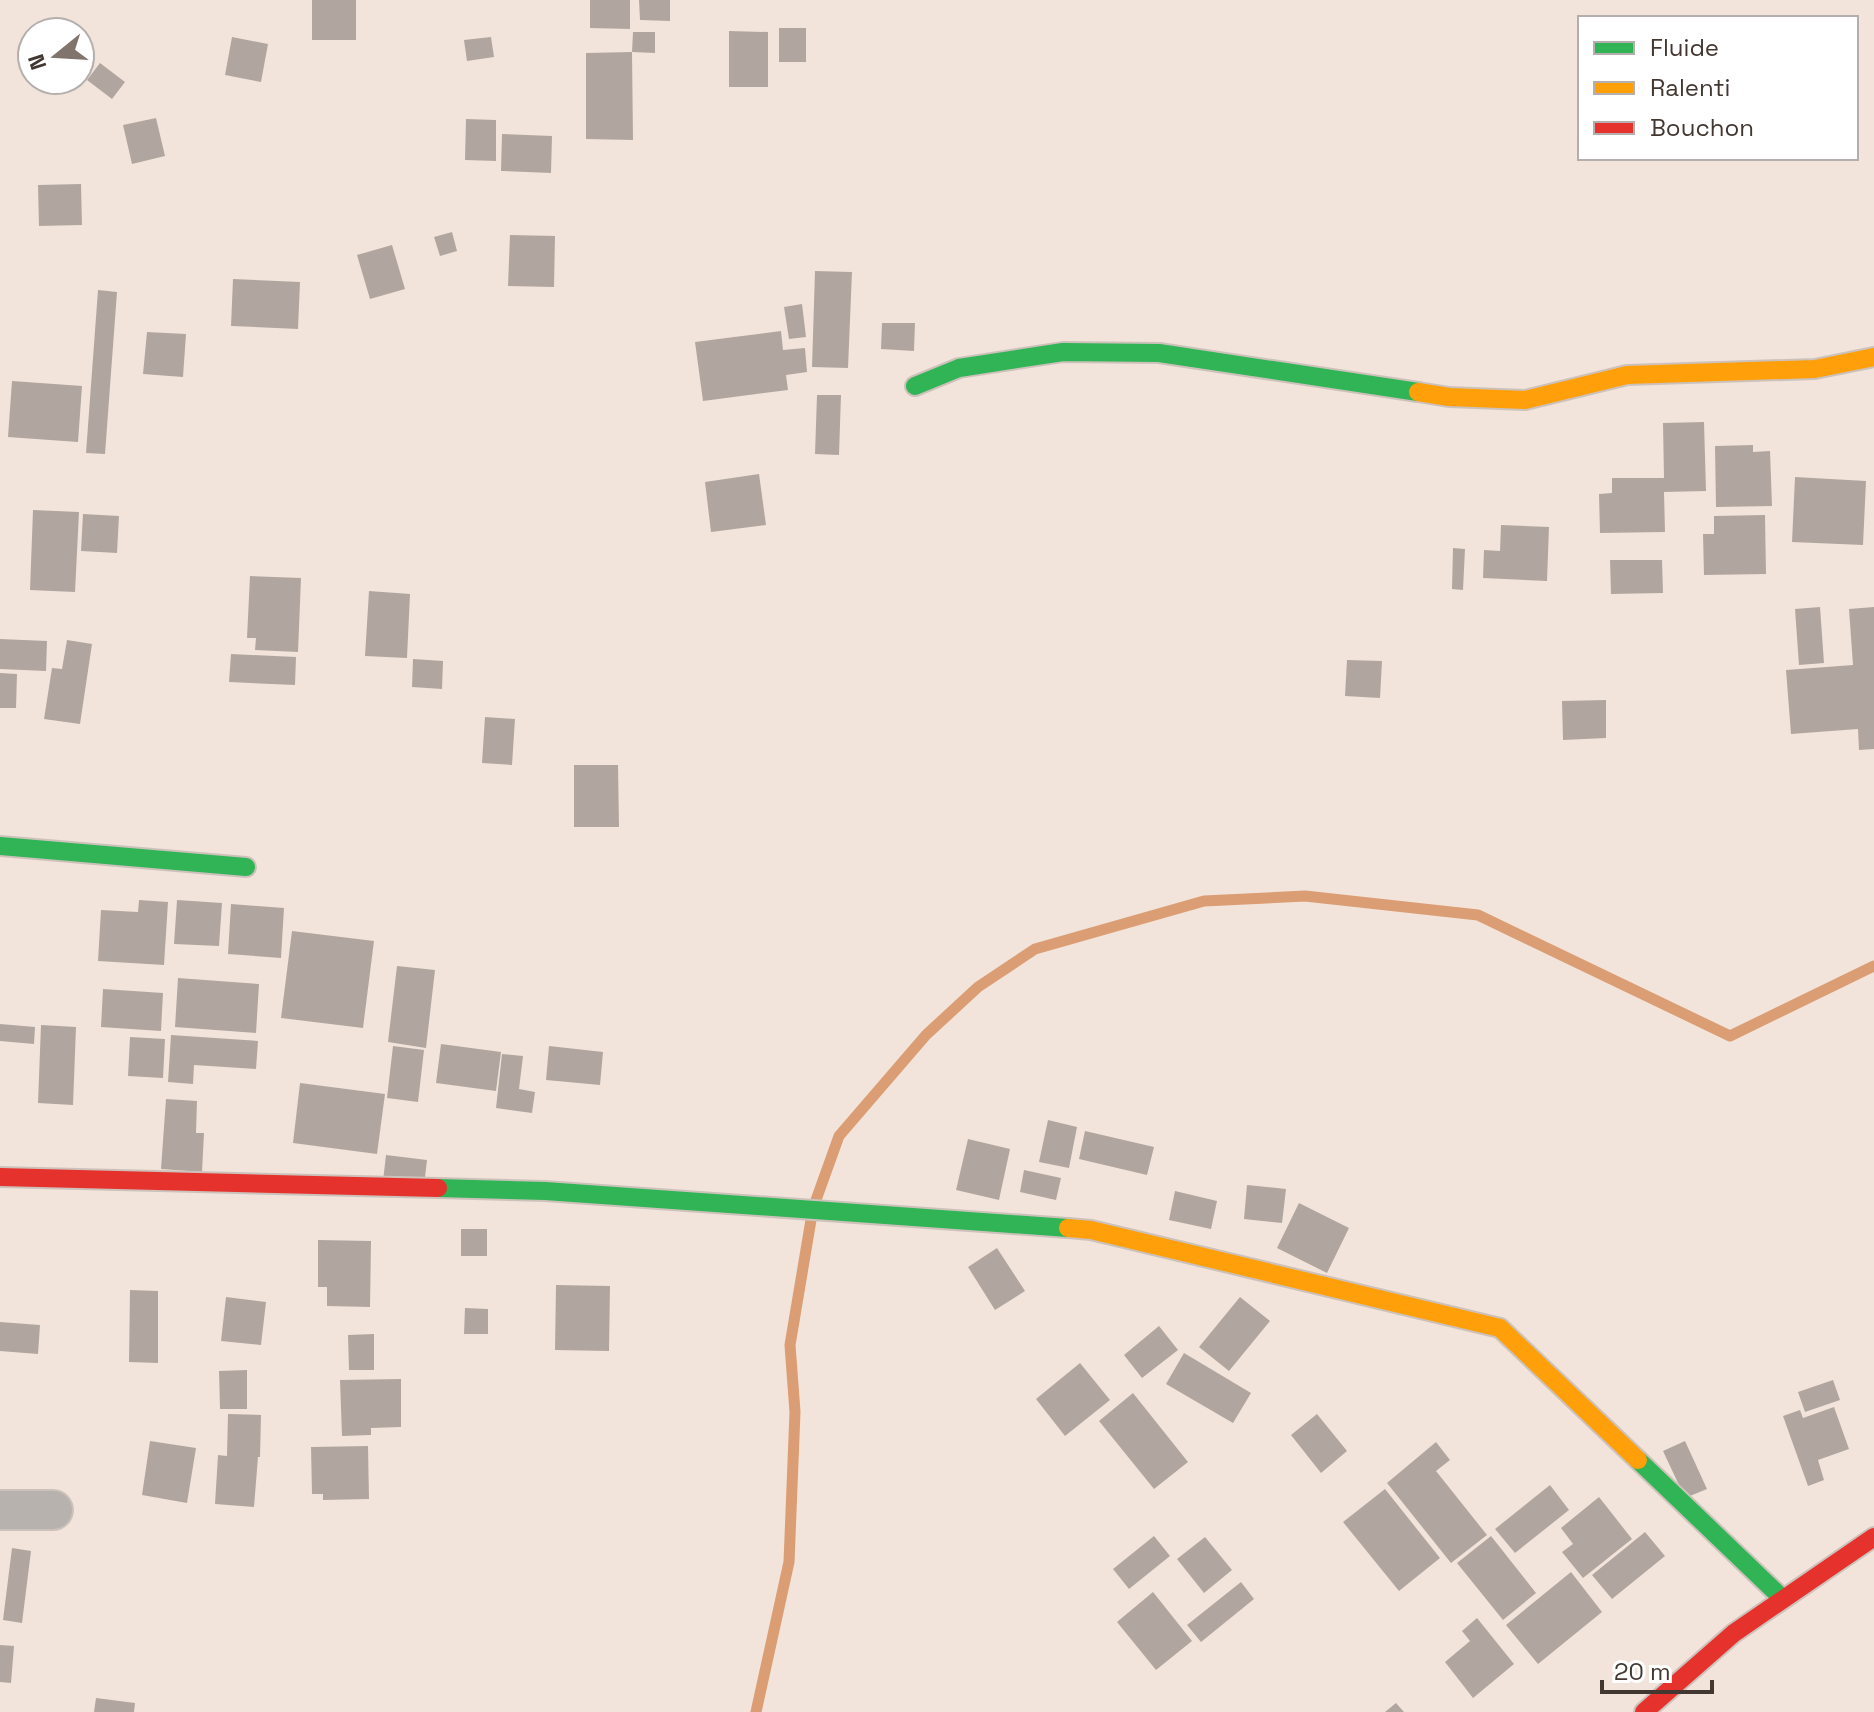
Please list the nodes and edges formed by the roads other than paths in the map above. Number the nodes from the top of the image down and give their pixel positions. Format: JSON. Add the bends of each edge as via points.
{"nodes":[{"id":1,"x":1874,"y":357,"type":"edge"},
{"id":2,"x":915,"y":386,"type":"dead end"},
{"id":3,"x":0,"y":846,"type":"edge"},
{"id":4,"x":246,"y":867,"type":"dead end"},
{"id":5,"x":0,"y":1177,"type":"edge"},
{"id":6,"x":0,"y":1510,"type":"edge"},
{"id":7,"x":53,"y":1510,"type":"dead end"},
{"id":8,"x":1874,"y":1537,"type":"edge"},
{"id":9,"x":1783,"y":1599,"type":"junction"},
{"id":10,"x":1644,"y":1712,"type":"edge"}],
"edges":[{"from":1,"to":2,"type":"street","via":[[1815,369],[1627,375],[1525,400],[1449,397],[1159,353],[1063,352],[959,368]]},
{"from":3,"to":4,"type":"street"},
{"from":5,"to":9,"type":"street","via":[[545,1191],[1091,1230],[1500,1328]]},
{"from":6,"to":7,"type":"street"},
{"from":8,"to":9,"type":"street"},
{"from":9,"to":10,"type":"street","via":[[1734,1633]]}]}
